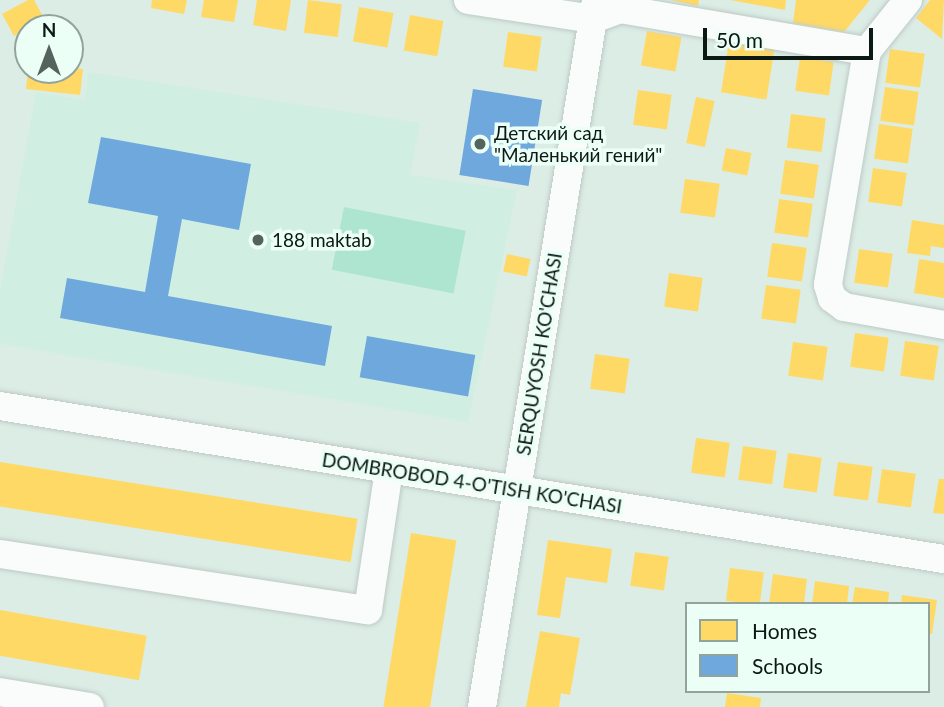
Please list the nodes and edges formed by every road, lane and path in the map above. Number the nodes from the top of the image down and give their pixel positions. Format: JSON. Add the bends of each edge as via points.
{"nodes":[{"id":1,"x":468,"y":0,"type":"edge"},
{"id":2,"x":908,"y":0,"type":"edge"},
{"id":3,"x":594,"y":9,"type":"edge"},
{"id":4,"x":867,"y":51,"type":"junction"},
{"id":5,"x":944,"y":325,"type":"edge"},
{"id":6,"x":0,"y":406,"type":"edge"},
{"id":7,"x":389,"y":470,"type":"junction"},
{"id":8,"x":517,"y":491,"type":"junction"},
{"id":9,"x":0,"y":554,"type":"edge"},
{"id":10,"x":944,"y":559,"type":"edge"},
{"id":11,"x":0,"y":692,"type":"edge"},
{"id":12,"x":90,"y":707,"type":"edge"},
{"id":13,"x":482,"y":707,"type":"edge"}],
"edges":[{"from":1,"to":3,"type":"street"},
{"from":2,"to":4,"type":"street"},
{"from":3,"to":4,"type":"street","via":[[620,9]]},
{"from":3,"to":8,"type":"street","name":"SERQUYOSH KO'CHASI"},
{"from":4,"to":5,"type":"street","via":[[828,285],[832,298],[844,307]]},
{"from":6,"to":7,"type":"street","name":"DOMBROBOD 4-O'TISH KO'CHASI"},
{"from":7,"to":8,"type":"street","name":"DOMBROBOD 4-O'TISH KO'CHASI"},
{"from":7,"to":9,"type":"street","via":[[368,610]]},
{"from":8,"to":10,"type":"street","name":"DOMBROBOD 4-O'TISH KO'CHASI"},
{"from":8,"to":13,"type":"street","name":"SERQUYOSH KO'CHASI"},
{"from":11,"to":12,"type":"street"}]}
